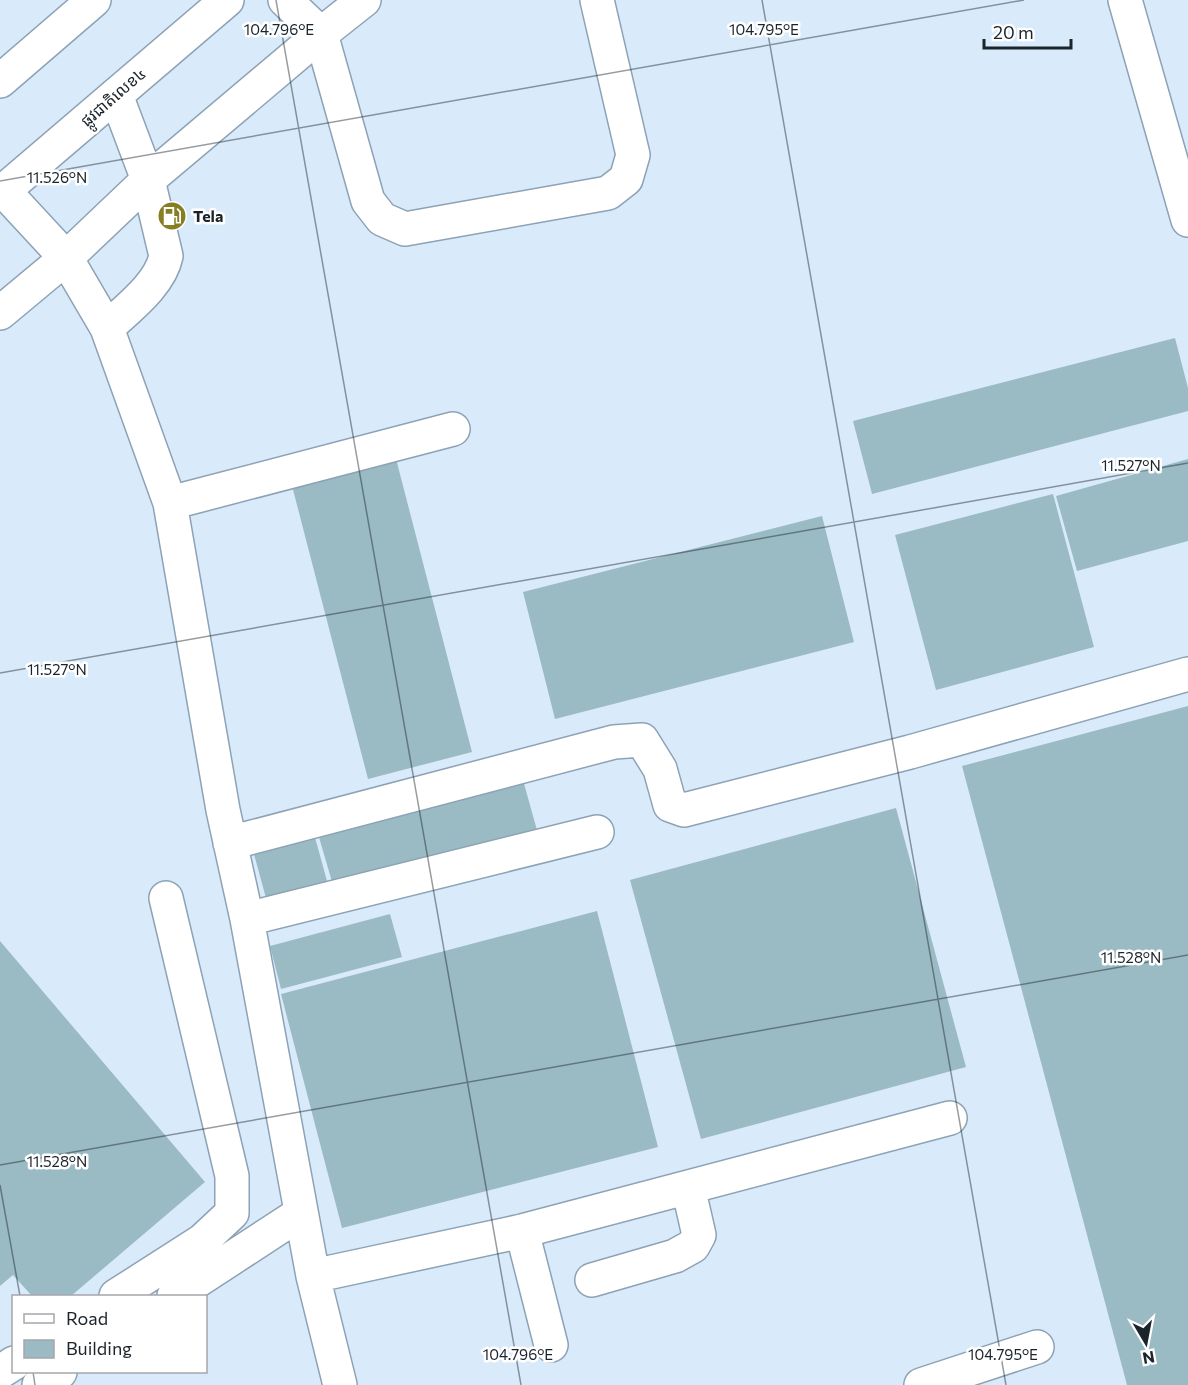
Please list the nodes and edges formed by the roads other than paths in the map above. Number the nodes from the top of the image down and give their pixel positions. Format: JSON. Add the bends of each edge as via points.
{"nodes":[{"id":1,"x":94,"y":0,"type":"edge"},
{"id":2,"x":227,"y":0,"type":"edge"},
{"id":3,"x":285,"y":0,"type":"edge"},
{"id":4,"x":364,"y":0,"type":"edge"},
{"id":5,"x":597,"y":0,"type":"edge"},
{"id":6,"x":1125,"y":0,"type":"edge"},
{"id":7,"x":321,"y":34,"type":"junction"},
{"id":8,"x":0,"y":81,"type":"edge"},
{"id":9,"x":116,"y":95,"type":"junction"},
{"id":10,"x":148,"y":180,"type":"junction"},
{"id":11,"x":2,"y":192,"type":"edge"},
{"id":12,"x":1188,"y":220,"type":"edge"},
{"id":13,"x":66,"y":258,"type":"junction"},
{"id":14,"x":0,"y":313,"type":"edge"},
{"id":15,"x":107,"y":328,"type":"junction"},
{"id":16,"x":453,"y":429,"type":"dead end"},
{"id":17,"x":170,"y":503,"type":"junction"},
{"id":18,"x":1188,"y":674,"type":"edge"},
{"id":19,"x":597,"y":832,"type":"dead end"},
{"id":20,"x":230,"y":843,"type":"junction"},
{"id":21,"x":166,"y":898,"type":"dead end"},
{"id":22,"x":247,"y":919,"type":"junction"},
{"id":23,"x":950,"y":1118,"type":"dead end"},
{"id":24,"x":688,"y":1188,"type":"junction"},
{"id":25,"x":301,"y":1213,"type":"junction"},
{"id":26,"x":522,"y":1232,"type":"junction"},
{"id":27,"x":313,"y":1276,"type":"junction"},
{"id":28,"x":592,"y":1280,"type":"dead end"},
{"id":29,"x":118,"y":1295,"type":"edge"},
{"id":30,"x":176,"y":1295,"type":"edge"},
{"id":31,"x":551,"y":1345,"type":"dead end"},
{"id":32,"x":1037,"y":1347,"type":"dead end"},
{"id":33,"x":57,"y":1373,"type":"edge"},
{"id":34,"x":39,"y":1385,"type":"edge"},
{"id":35,"x":340,"y":1385,"type":"edge"},
{"id":36,"x":921,"y":1385,"type":"edge"}],
"edges":[{"from":1,"to":8,"type":"main road"},
{"from":2,"to":9,"type":"main road","name":"ផ្លូវជាតិលេខ៤"},
{"from":3,"to":7,"type":"main road"},
{"from":4,"to":7,"type":"main road"},
{"from":5,"to":7,"type":"main road","via":[[633,155],[626,178],[608,193],[405,229],[382,219],[368,201]]},
{"from":6,"to":12,"type":"main road"},
{"from":7,"to":10,"type":"main road"},
{"from":9,"to":10,"type":"main road"},
{"from":9,"to":11,"type":"main road","name":"ផ្លូវជាតិលេខ៤"},
{"from":10,"to":13,"type":"main road"},
{"from":10,"to":15,"type":"main road","via":[[166,256],[164,264],[150,286]]},
{"from":11,"to":13,"type":"main road"},
{"from":13,"to":14,"type":"main road"},
{"from":13,"to":15,"type":"main road"},
{"from":15,"to":17,"type":"main road"},
{"from":16,"to":17,"type":"main road"},
{"from":17,"to":20,"type":"main road"},
{"from":18,"to":20,"type":"main road","via":[[684,810],[670,805],[660,769],[642,740],[614,742]]},
{"from":19,"to":22,"type":"main road"},
{"from":20,"to":22,"type":"main road"},
{"from":21,"to":29,"type":"main road","via":[[232,1176],[232,1213],[202,1241]]},
{"from":22,"to":25,"type":"main road"},
{"from":23,"to":24,"type":"main road"},
{"from":24,"to":26,"type":"main road"},
{"from":24,"to":28,"type":"main road","via":[[699,1235],[693,1246],[675,1256]]},
{"from":25,"to":27,"type":"main road"},
{"from":25,"to":30,"type":"main road"},
{"from":26,"to":27,"type":"main road"},
{"from":26,"to":31,"type":"main road"},
{"from":27,"to":35,"type":"main road"},
{"from":32,"to":36,"type":"main road"},
{"from":33,"to":34,"type":"main road"}]}
